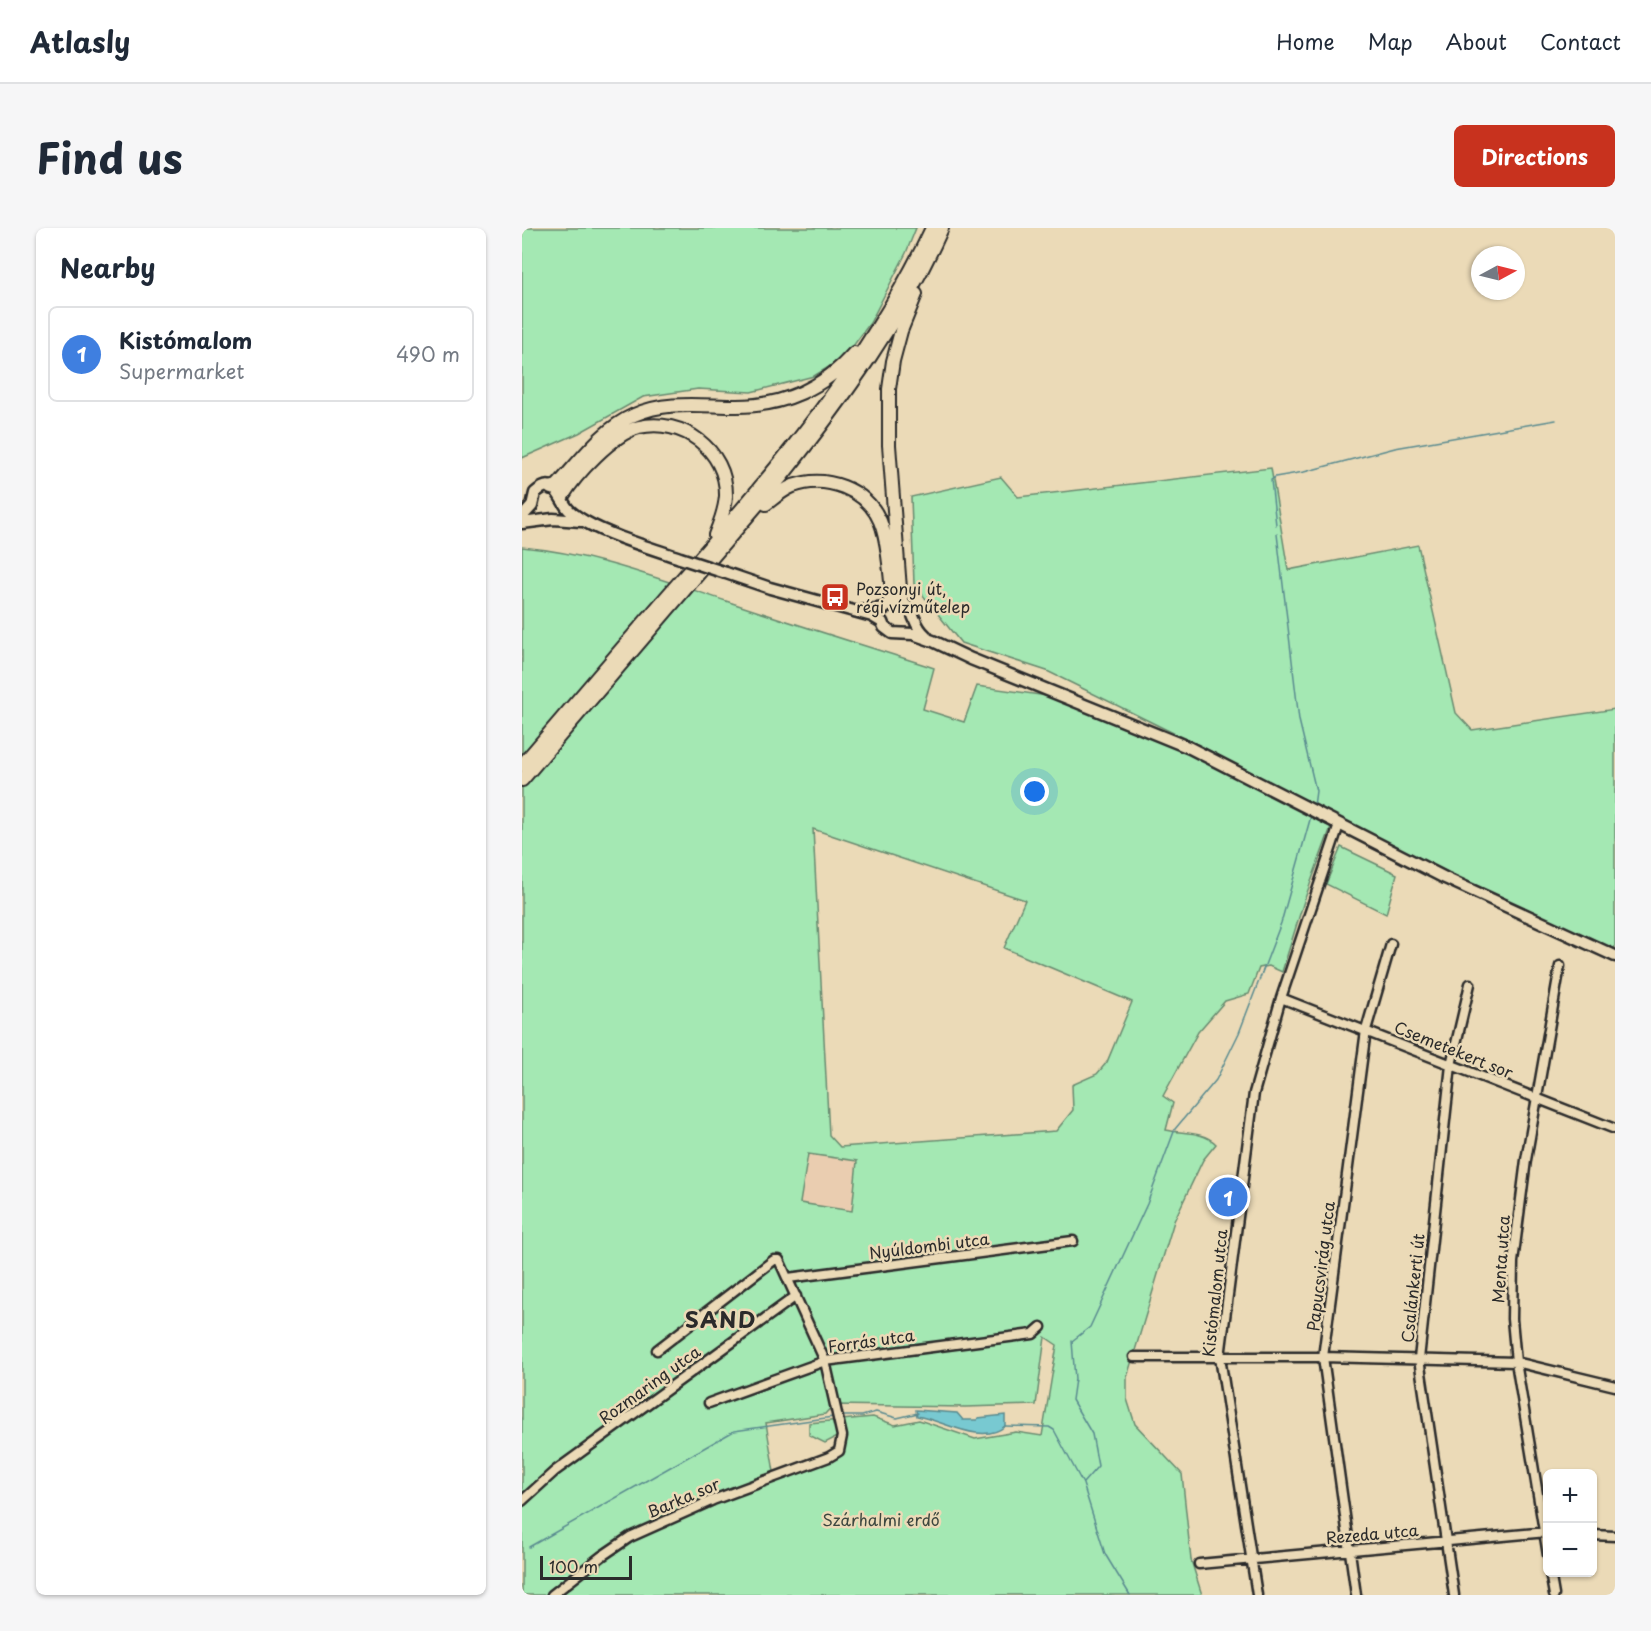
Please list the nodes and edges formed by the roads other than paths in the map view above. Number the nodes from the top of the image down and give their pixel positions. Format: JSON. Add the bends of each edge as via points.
{"nodes":[{"id":1,"x":932,"y":228,"type":"edge"},
{"id":2,"x":942,"y":228,"type":"edge"},
{"id":3,"x":932,"y":251,"type":"junction"},
{"id":4,"x":880,"y":323,"type":"junction"},
{"id":5,"x":551,"y":488,"type":"junction"},
{"id":6,"x":563,"y":500,"type":"junction"},
{"id":7,"x":532,"y":506,"type":"junction"},
{"id":8,"x":748,"y":516,"type":"junction"},
{"id":9,"x":522,"y":517,"type":"edge"},
{"id":10,"x":548,"y":519,"type":"junction"},
{"id":11,"x":585,"y":521,"type":"junction"},
{"id":12,"x":522,"y":523,"type":"edge"},
{"id":13,"x":708,"y":548,"type":"junction"},
{"id":14,"x":903,"y":603,"type":"junction"},
{"id":15,"x":887,"y":606,"type":"junction"},
{"id":16,"x":858,"y":611,"type":"junction"},
{"id":17,"x":914,"y":619,"type":"junction"},
{"id":18,"x":882,"y":622,"type":"junction"},
{"id":19,"x":903,"y":633,"type":"junction"},
{"id":20,"x":933,"y":641,"type":"junction"},
{"id":21,"x":522,"y":765,"type":"edge"},
{"id":22,"x":522,"y":780,"type":"edge"},
{"id":23,"x":1339,"y":825,"type":"junction"},
{"id":24,"x":1391,"y":944,"type":"dead end"},
{"id":25,"x":1615,"y":956,"type":"edge"},
{"id":26,"x":1560,"y":966,"type":"dead end"},
{"id":27,"x":1470,"y":984,"type":"dead end"},
{"id":28,"x":1281,"y":998,"type":"junction"},
{"id":29,"x":1366,"y":1030,"type":"junction"},
{"id":30,"x":1451,"y":1065,"type":"junction"},
{"id":31,"x":1537,"y":1099,"type":"junction"},
{"id":32,"x":1615,"y":1129,"type":"edge"},
{"id":33,"x":1073,"y":1241,"type":"dead end"},
{"id":34,"x":788,"y":1278,"type":"junction"},
{"id":35,"x":796,"y":1296,"type":"junction"},
{"id":36,"x":1041,"y":1327,"type":"dead end"},
{"id":37,"x":657,"y":1350,"type":"dead end"},
{"id":38,"x":1134,"y":1357,"type":"dead end"},
{"id":39,"x":1220,"y":1357,"type":"junction"},
{"id":40,"x":1323,"y":1358,"type":"junction"},
{"id":41,"x":1419,"y":1359,"type":"junction"},
{"id":42,"x":825,"y":1361,"type":"junction"},
{"id":43,"x":1516,"y":1362,"type":"junction"},
{"id":44,"x":1615,"y":1386,"type":"edge"},
{"id":45,"x":709,"y":1403,"type":"dead end"},
{"id":46,"x":522,"y":1501,"type":"edge"},
{"id":47,"x":1544,"y":1523,"type":"edge"},
{"id":48,"x":1543,"y":1532,"type":"edge"},
{"id":49,"x":1597,"y":1535,"type":"edge"},
{"id":50,"x":1615,"y":1536,"type":"edge"},
{"id":51,"x":1446,"y":1541,"type":"junction"},
{"id":52,"x":1349,"y":1550,"type":"junction"},
{"id":53,"x":1253,"y":1558,"type":"junction"},
{"id":54,"x":1199,"y":1564,"type":"dead end"},
{"id":55,"x":1551,"y":1577,"type":"edge"},
{"id":56,"x":552,"y":1595,"type":"edge"},
{"id":57,"x":1257,"y":1595,"type":"edge"},
{"id":58,"x":1356,"y":1595,"type":"edge"},
{"id":59,"x":1454,"y":1595,"type":"edge"},
{"id":60,"x":1554,"y":1595,"type":"edge"}],
"edges":[{"from":1,"to":4,"type":"highway"},
{"from":2,"to":3,"type":"highway"},
{"from":3,"to":8,"type":"highway","via":[[849,388]]},
{"from":3,"to":14,"type":"highway","via":[[901,331],[889,389],[889,445]]},
{"from":4,"to":5,"type":"highway","via":[[833,374],[798,395],[740,406],[671,405],[632,416],[600,439]]},
{"from":4,"to":13,"type":"highway","via":[[816,418]]},
{"from":5,"to":6,"type":"main road"},
{"from":5,"to":7,"type":"main road","via":[[539,490]]},
{"from":6,"to":10,"type":"main road","via":[[561,513]]},
{"from":6,"to":11,"type":"main road","via":[[569,510]]},
{"from":6,"to":13,"type":"highway","via":[[601,452],[623,434],[653,425],[684,430],[711,451],[725,485],[724,510]]},
{"from":7,"to":9,"type":"main road"},
{"from":7,"to":10,"type":"main road","via":[[536,514]]},
{"from":8,"to":15,"type":"highway","via":[[783,491],[805,483],[830,482],[858,495],[874,510],[884,534],[891,590]]},
{"from":8,"to":22,"type":"highway"},
{"from":10,"to":11,"type":"main road"},
{"from":10,"to":12,"type":"main road"},
{"from":11,"to":16,"type":"main road","bridge":true,"via":[[680,558]]},
{"from":13,"to":21,"type":"highway"},
{"from":14,"to":15,"type":"main road"},
{"from":14,"to":17,"type":"main road","via":[[913,612]]},
{"from":15,"to":16,"type":"main road"},
{"from":15,"to":18,"type":"main road"},
{"from":16,"to":18,"type":"main road"},
{"from":17,"to":19,"type":"main road"},
{"from":17,"to":20,"type":"main road","via":[[917,628]]},
{"from":18,"to":19,"type":"main road","via":[[892,633]]},
{"from":19,"to":20,"type":"main road"},
{"from":20,"to":23,"type":"main road","via":[[1190,748]]},
{"from":23,"to":25,"type":"main road","via":[[1481,896]]},
{"from":23,"to":28,"type":"street","name":"Kistómalom utca"},
{"from":24,"to":29,"type":"street","name":"Papucsvirág utca"},
{"from":26,"to":31,"type":"street","name":"Menta utca"},
{"from":27,"to":30,"type":"street","name":"Csalánkerti út"},
{"from":28,"to":29,"type":"street","name":"Csemetekert sor"},
{"from":28,"to":39,"type":"street","name":"Kistómalom utca","via":[[1254,1093]]},
{"from":29,"to":30,"type":"street","name":"Csemetekert sor"},
{"from":29,"to":40,"type":"street","name":"Papucsvirág utca"},
{"from":30,"to":31,"type":"street","name":"Csemetekert sor"},
{"from":30,"to":41,"type":"street","name":"Csalánkerti út"},
{"from":31,"to":32,"type":"street","name":"Csemetekert sor"},
{"from":31,"to":43,"type":"street","name":"Menta utca","via":[[1513,1262]]},
{"from":33,"to":34,"type":"street","name":"Nyúldombi utca"},
{"from":34,"to":35,"type":"street"},
{"from":34,"to":37,"type":"street","via":[[776,1259]]},
{"from":35,"to":42,"type":"street"},
{"from":35,"to":46,"type":"street","name":"Rozmaring utca","via":[[555,1471]]},
{"from":36,"to":42,"type":"street","name":"Forrás utca","via":[[1033,1334]]},
{"from":38,"to":39,"type":"street"},
{"from":39,"to":40,"type":"street"},
{"from":39,"to":53,"type":"street","name":"Kistómalom utca"},
{"from":40,"to":41,"type":"street"},
{"from":40,"to":52,"type":"street","name":"Papucsvirág utca"},
{"from":41,"to":43,"type":"street"},
{"from":41,"to":51,"type":"street","name":"Csalánkerti út"},
{"from":42,"to":45,"type":"street","name":"Forrás utca"},
{"from":42,"to":56,"type":"street","name":"Barka sor","via":[[842,1436],[838,1451],[630,1537]]},
{"from":43,"to":44,"type":"street"},
{"from":43,"to":47,"type":"street","name":"Menta utca"},
{"from":48,"to":51,"type":"street","name":"Rezeda utca"},
{"from":49,"to":50,"type":"street"},
{"from":51,"to":52,"type":"street","name":"Rezeda utca"},
{"from":51,"to":59,"type":"street","name":"Csalánkerti út"},
{"from":52,"to":53,"type":"street","name":"Rezeda utca"},
{"from":52,"to":58,"type":"street","name":"Papucsvirág utca"},
{"from":53,"to":54,"type":"street","name":"Rezeda utca"},
{"from":53,"to":57,"type":"street","name":"Kistómalom utca"},
{"from":55,"to":60,"type":"street"}]}
